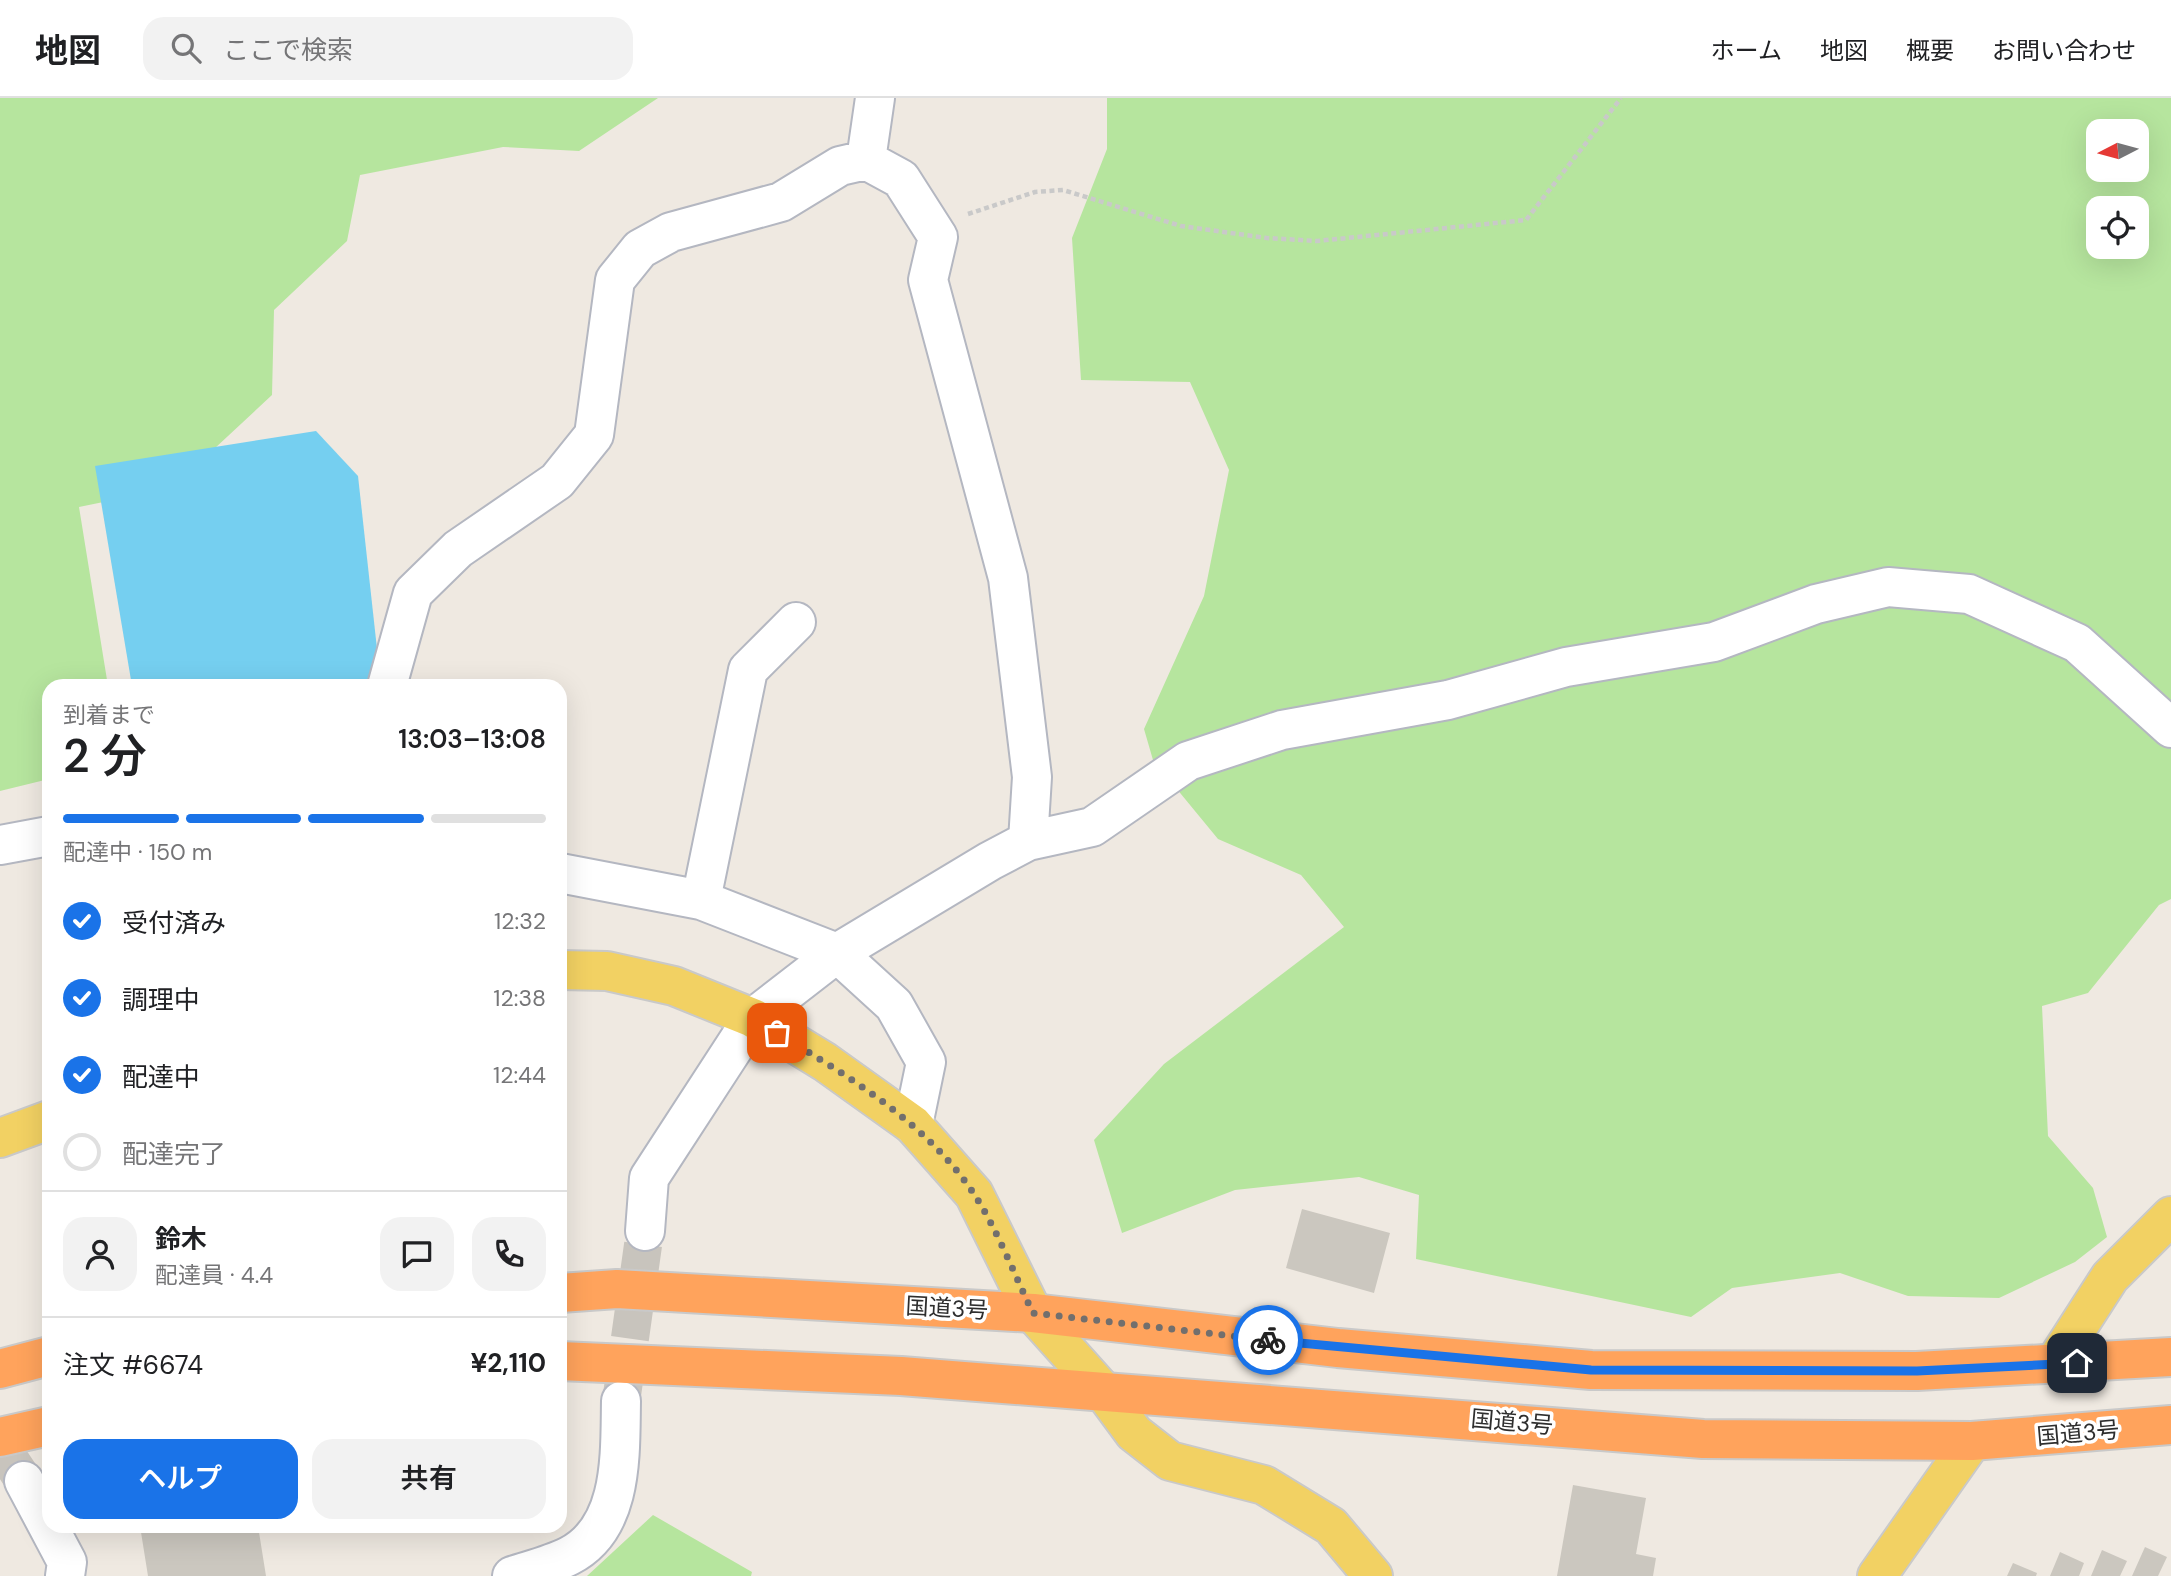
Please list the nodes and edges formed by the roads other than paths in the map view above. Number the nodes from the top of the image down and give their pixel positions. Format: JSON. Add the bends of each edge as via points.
{"nodes":[{"id":1,"x":875,"y":98,"type":"edge"},
{"id":2,"x":866,"y":160,"type":"junction"},
{"id":3,"x":796,"y":622,"type":"dead end"},
{"id":4,"x":389,"y":679,"type":"edge"},
{"id":5,"x":2171,"y":728,"type":"edge"},
{"id":6,"x":42,"y":837,"type":"edge"},
{"id":7,"x":1028,"y":841,"type":"junction"},
{"id":8,"x":0,"y":845,"type":"edge"},
{"id":9,"x":567,"y":874,"type":"edge"},
{"id":10,"x":701,"y":900,"type":"junction"},
{"id":11,"x":837,"y":953,"type":"junction"},
{"id":12,"x":567,"y":970,"type":"edge"},
{"id":13,"x":753,"y":1018,"type":"junction"},
{"id":14,"x":42,"y":1123,"type":"edge"},
{"id":15,"x":913,"y":1125,"type":"junction"},
{"id":16,"x":0,"y":1138,"type":"edge"},
{"id":17,"x":2171,"y":1216,"type":"edge"},
{"id":18,"x":645,"y":1231,"type":"tunnel mouth"},
{"id":19,"x":567,"y":1293,"type":"edge"},
{"id":20,"x":1033,"y":1313,"type":"junction"},
{"id":21,"x":2171,"y":1357,"type":"edge"},
{"id":22,"x":42,"y":1358,"type":"edge"},
{"id":23,"x":567,"y":1361,"type":"edge"},
{"id":24,"x":2054,"y":1364,"type":"junction"},
{"id":25,"x":0,"y":1369,"type":"edge"},
{"id":26,"x":1103,"y":1391,"type":"junction"},
{"id":27,"x":621,"y":1401,"type":"tunnel mouth"},
{"id":28,"x":2171,"y":1425,"type":"edge"},
{"id":29,"x":42,"y":1428,"type":"edge"},
{"id":30,"x":0,"y":1437,"type":"edge"},
{"id":31,"x":1972,"y":1441,"type":"junction"},
{"id":32,"x":24,"y":1481,"type":"tunnel mouth"},
{"id":33,"x":42,"y":1515,"type":"edge"},
{"id":34,"x":52,"y":1533,"type":"edge"},
{"id":35,"x":65,"y":1576,"type":"edge"},
{"id":36,"x":512,"y":1576,"type":"edge"},
{"id":37,"x":1373,"y":1576,"type":"edge"},
{"id":38,"x":1877,"y":1576,"type":"edge"}],
"edges":[{"from":1,"to":2,"type":"street"},
{"from":2,"to":4,"type":"street","via":[[840,166],[781,202],[671,232],[639,249],[615,280],[594,435],[557,481],[458,549],[413,593]]},
{"from":2,"to":7,"type":"street","via":[[901,179],[938,237],[929,280],[1008,578],[1032,777]]},
{"from":3,"to":10,"type":"street","via":[[748,670]]},
{"from":5,"to":7,"type":"street","via":[[2077,643],[1969,594],[1888,587],[1816,604],[1714,642],[1566,667],[1448,700],[1282,730],[1188,761],[1092,827]]},
{"from":6,"to":8,"type":"street"},
{"from":7,"to":11,"type":"street"},
{"from":9,"to":10,"type":"street"},
{"from":10,"to":11,"type":"street"},
{"from":11,"to":13,"type":"street"},
{"from":11,"to":15,"type":"street","via":[[894,1005],[926,1062]]},
{"from":12,"to":13,"type":"main road","via":[[607,971],[674,986]]},
{"from":13,"to":15,"type":"main road"},
{"from":13,"to":18,"type":"street","via":[[649,1178]]},
{"from":14,"to":16,"type":"main road"},
{"from":15,"to":20,"type":"main road","via":[[974,1194]]},
{"from":17,"to":24,"type":"main road","via":[[2110,1277]]},
{"from":19,"to":20,"type":"highway","name":"国道3号","via":[[617,1289]]},
{"from":20,"to":24,"type":"highway","name":"国道3号","via":[[1338,1348],[1591,1370],[1917,1371]]},
{"from":20,"to":26,"type":"main road"},
{"from":21,"to":24,"type":"highway","name":"国道3号"},
{"from":22,"to":25,"type":"highway"},
{"from":23,"to":26,"type":"highway","name":"国道3号","via":[[901,1376]]},
{"from":26,"to":31,"type":"highway","name":"国道3号","via":[[1703,1439]]},
{"from":26,"to":37,"type":"main road","via":[[1134,1433],[1170,1461],[1264,1485],[1331,1526]]},
{"from":27,"to":36,"type":"street","via":[[614,1498],[600,1530],[570,1556]]},
{"from":28,"to":31,"type":"highway","name":"国道3号"},
{"from":29,"to":30,"type":"highway"},
{"from":31,"to":38,"type":"main road"},
{"from":32,"to":33,"type":"street"},
{"from":34,"to":35,"type":"street","via":[[67,1562]]}]}
